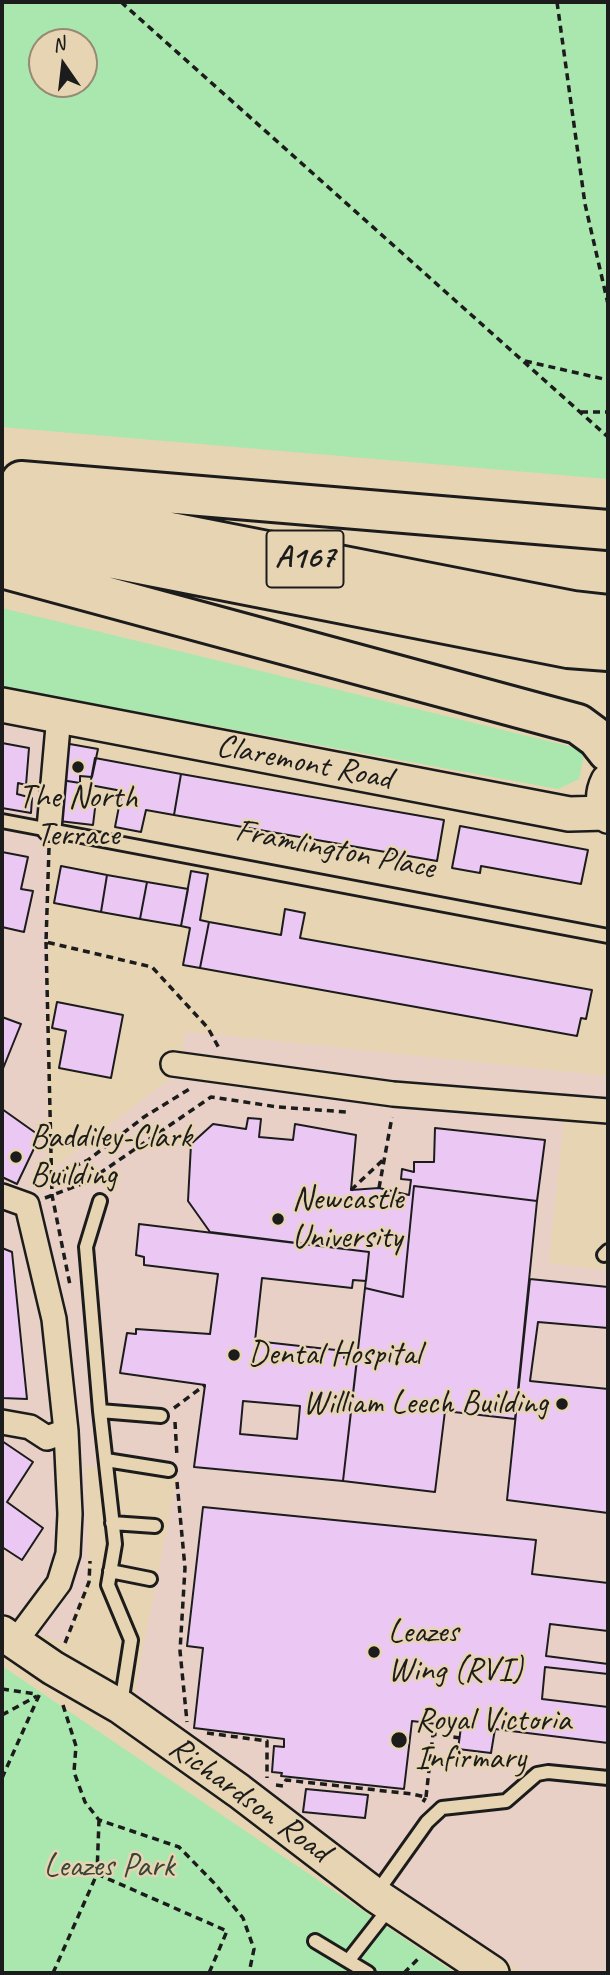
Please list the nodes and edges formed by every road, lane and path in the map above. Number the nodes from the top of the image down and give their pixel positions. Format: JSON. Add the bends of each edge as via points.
{"nodes":[{"id":1,"x":121,"y":2,"type":"edge"},
{"id":2,"x":557,"y":2,"type":"edge"},
{"id":3,"x":608,"y":303,"type":"edge"},
{"id":4,"x":523,"y":361,"type":"junction"},
{"id":5,"x":608,"y":380,"type":"edge"},
{"id":6,"x":579,"y":412,"type":"junction"},
{"id":7,"x":608,"y":412,"type":"edge"},
{"id":8,"x":608,"y":437,"type":"edge"},
{"id":9,"x":2,"y":479,"type":"edge"},
{"id":10,"x":2,"y":499,"type":"edge"},
{"id":11,"x":608,"y":530,"type":"edge"},
{"id":12,"x":2,"y":537,"type":"edge"},
{"id":13,"x":2,"y":568,"type":"edge"},
{"id":14,"x":608,"y":615,"type":"edge"},
{"id":15,"x":608,"y":651,"type":"edge"},
{"id":16,"x":2,"y":705,"type":"edge"},
{"id":17,"x":59,"y":715,"type":"junction"},
{"id":18,"x":608,"y":752,"type":"edge"},
{"id":19,"x":608,"y":803,"type":"edge"},
{"id":20,"x":2,"y":821,"type":"edge"},
{"id":21,"x":49,"y":829,"type":"junction"},
{"id":22,"x":608,"y":936,"type":"edge"},
{"id":23,"x":173,"y":1064,"type":"dead end"},
{"id":24,"x":231,"y":1070,"type":"junction"},
{"id":25,"x":608,"y":1111,"type":"edge"},
{"id":26,"x":354,"y":1112,"type":"dead end"},
{"id":27,"x":392,"y":1115,"type":"dead end"},
{"id":28,"x":384,"y":1159,"type":"junction"},
{"id":29,"x":52,"y":1177,"type":"dead end"},
{"id":30,"x":379,"y":1188,"type":"dead end"},
{"id":31,"x":351,"y":1190,"type":"dead end"},
{"id":32,"x":2,"y":1196,"type":"edge"},
{"id":33,"x":100,"y":1200,"type":"dead end"},
{"id":34,"x":27,"y":1205,"type":"junction"},
{"id":35,"x":205,"y":1385,"type":"dead end"},
{"id":36,"x":100,"y":1411,"type":"junction"},
{"id":37,"x":161,"y":1416,"type":"dead end"},
{"id":38,"x":2,"y":1422,"type":"edge"},
{"id":39,"x":66,"y":1431,"type":"junction"},
{"id":40,"x":106,"y":1460,"type":"junction"},
{"id":41,"x":173,"y":1470,"type":"joint"},
{"id":42,"x":177,"y":1482,"type":"dead end"},
{"id":43,"x":112,"y":1522,"type":"junction"},
{"id":44,"x":155,"y":1526,"type":"dead end"},
{"id":45,"x":110,"y":1571,"type":"junction"},
{"id":46,"x":149,"y":1579,"type":"dead end"},
{"id":47,"x":9,"y":1638,"type":"edge"},
{"id":48,"x":2,"y":1689,"type":"edge"},
{"id":49,"x":41,"y":1689,"type":"dead end"},
{"id":50,"x":38,"y":1695,"type":"junction"},
{"id":51,"x":52,"y":1696,"type":"dead end"},
{"id":52,"x":63,"y":1704,"type":"dead end"},
{"id":53,"x":121,"y":1707,"type":"junction"},
{"id":54,"x":2,"y":1715,"type":"edge"},
{"id":55,"x":188,"y":1731,"type":"dead end"},
{"id":56,"x":201,"y":1733,"type":"dead end"},
{"id":57,"x":460,"y":1738,"type":"dead end"},
{"id":58,"x":2,"y":1778,"type":"edge"},
{"id":59,"x":608,"y":1778,"type":"edge"},
{"id":60,"x":426,"y":1797,"type":"junction"},
{"id":61,"x":418,"y":1808,"type":"dead end"},
{"id":62,"x":99,"y":1820,"type":"junction"},
{"id":63,"x":97,"y":1874,"type":"junction"},
{"id":64,"x":383,"y":1900,"type":"junction"},
{"id":65,"x":315,"y":1941,"type":"dead end"},
{"id":66,"x":348,"y":1961,"type":"junction"},
{"id":67,"x":53,"y":1973,"type":"edge"},
{"id":68,"x":209,"y":1973,"type":"edge"},
{"id":69,"x":249,"y":1973,"type":"edge"},
{"id":70,"x":368,"y":1973,"type":"edge"},
{"id":71,"x":492,"y":1973,"type":"edge"}],
"edges":[{"from":1,"to":4,"type":"path"},
{"from":2,"to":3,"type":"path","via":[[584,204]]},
{"from":4,"to":5,"type":"path"},
{"from":4,"to":6,"type":"path"},
{"from":6,"to":7,"type":"path"},
{"from":6,"to":8,"type":"path"},
{"from":9,"to":11,"type":"highway"},
{"from":10,"to":14,"type":"highway","number":"A167"},
{"from":12,"to":15,"type":"highway","number":"A167","via":[[568,648]]},
{"from":13,"to":18,"type":"highway","via":[[552,716],[578,724]]},
{"from":16,"to":17,"type":"street","name":"Claremont Road"},
{"from":17,"to":19,"type":"street","name":"Claremont Road","via":[[569,814],[596,815]]},
{"from":17,"to":21,"type":"street"},
{"from":20,"to":21,"type":"lane","name":"Framlington Place"},
{"from":21,"to":22,"type":"lane","name":"Framlington Place"},
{"from":21,"to":24,"type":"path","via":[[46,942],[152,967],[208,1028]]},
{"from":23,"to":24,"type":"street"},
{"from":24,"to":25,"type":"street","via":[[393,1094]]},
{"from":24,"to":29,"type":"path","via":[[194,1087],[144,1117],[88,1160]]},
{"from":26,"to":34,"type":"path","via":[[211,1097],[87,1182]]},
{"from":27,"to":28,"type":"path"},
{"from":28,"to":30,"type":"path"},
{"from":28,"to":31,"type":"path"},
{"from":32,"to":34,"type":"street"},
{"from":33,"to":36,"type":"lane","via":[[86,1247]]},
{"from":34,"to":39,"type":"street","via":[[54,1319]]},
{"from":35,"to":41,"type":"path","via":[[173,1406],[177,1432]]},
{"from":36,"to":37,"type":"lane"},
{"from":36,"to":40,"type":"lane"},
{"from":38,"to":39,"type":"street","via":[[30,1427],[47,1438]]},
{"from":39,"to":47,"type":"street","via":[[68,1554],[58,1583]]},
{"from":40,"to":41,"type":"lane"},
{"from":40,"to":43,"type":"lane"},
{"from":42,"to":55,"type":"path","via":[[185,1568],[180,1651]]},
{"from":43,"to":44,"type":"lane"},
{"from":43,"to":45,"type":"lane","via":[[115,1544]]},
{"from":45,"to":46,"type":"lane"},
{"from":45,"to":53,"type":"lane","via":[[108,1585],[131,1640]]},
{"from":47,"to":53,"type":"street","name":"Richardson Road"},
{"from":48,"to":50,"type":"path"},
{"from":49,"to":51,"type":"path"},
{"from":50,"to":54,"type":"path"},
{"from":50,"to":58,"type":"path"},
{"from":52,"to":62,"type":"path","via":[[76,1746],[74,1772],[85,1802]]},
{"from":53,"to":64,"type":"street","name":"Richardson Road"},
{"from":56,"to":60,"type":"path","via":[[267,1741],[267,1784],[283,1786],[286,1780]]},
{"from":57,"to":60,"type":"path","via":[[433,1734]]},
{"from":59,"to":64,"type":"lane","via":[[548,1772],[537,1774],[506,1801],[442,1808],[427,1822]]},
{"from":60,"to":61,"type":"path"},
{"from":62,"to":63,"type":"path"},
{"from":62,"to":69,"type":"path","via":[[179,1847],[188,1856],[243,1919],[254,1949]]},
{"from":63,"to":67,"type":"path"},
{"from":63,"to":68,"type":"path","via":[[227,1931]]},
{"from":64,"to":66,"type":"lane"},
{"from":64,"to":71,"type":"street","name":"Richardson Road"},
{"from":65,"to":66,"type":"lane"},
{"from":66,"to":70,"type":"lane"}]}
